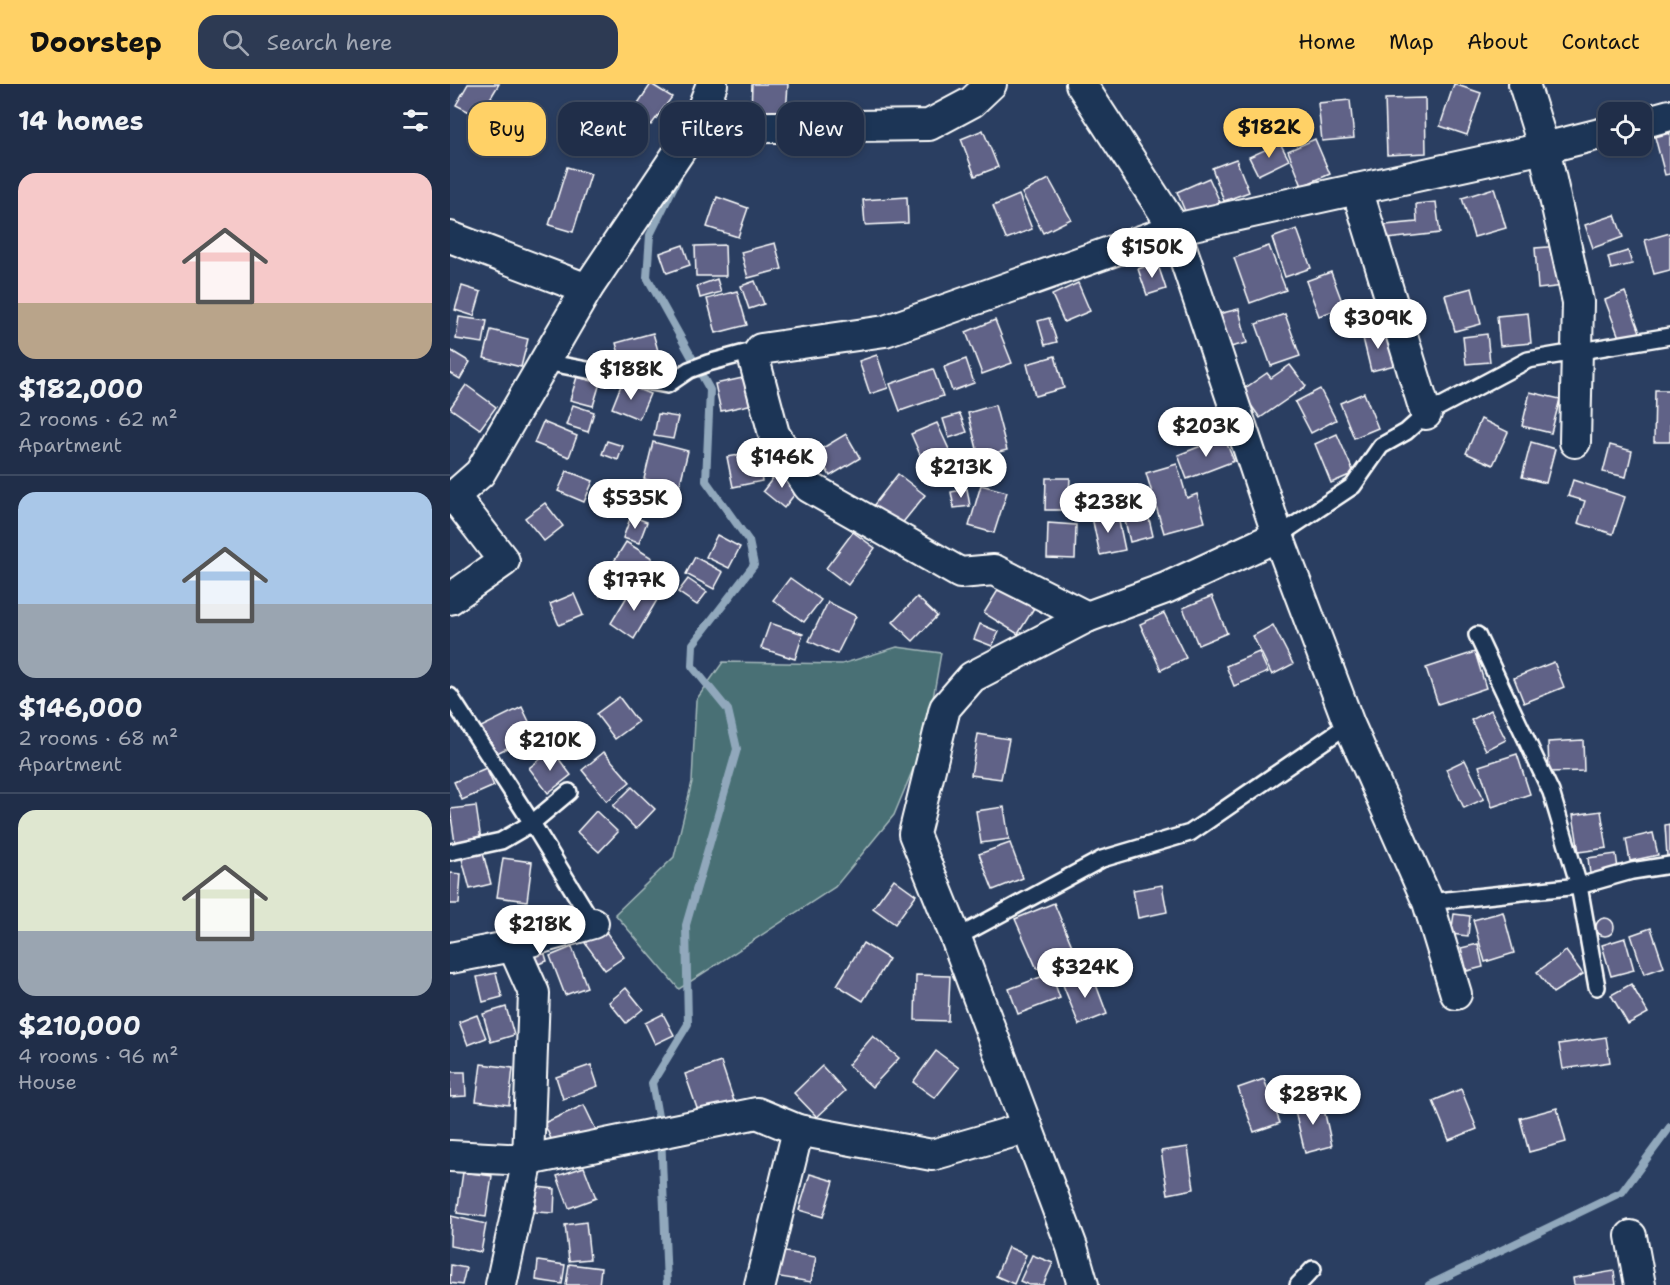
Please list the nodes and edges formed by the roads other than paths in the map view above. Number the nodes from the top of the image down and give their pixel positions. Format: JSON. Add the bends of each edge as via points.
{"nodes":[{"id":1,"x":712,"y":84,"type":"edge"},
{"id":2,"x":991,"y":84,"type":"edge"},
{"id":3,"x":1081,"y":84,"type":"edge"},
{"id":4,"x":1524,"y":84,"type":"edge"},
{"id":5,"x":705,"y":102,"type":"edge"},
{"id":6,"x":1670,"y":115,"type":"edge"},
{"id":7,"x":1652,"y":120,"type":"edge"},
{"id":8,"x":765,"y":127,"type":"edge"},
{"id":9,"x":1598,"y":134,"type":"edge"},
{"id":10,"x":1544,"y":148,"type":"junction"},
{"id":11,"x":676,"y":156,"type":"edge"},
{"id":12,"x":1357,"y":189,"type":"junction"},
{"id":13,"x":1175,"y":229,"type":"junction"},
{"id":14,"x":450,"y":237,"type":"edge"},
{"id":15,"x":587,"y":289,"type":"junction"},
{"id":16,"x":1670,"y":336,"type":"edge"},
{"id":17,"x":761,"y":349,"type":"junction"},
{"id":18,"x":1577,"y":351,"type":"junction"},
{"id":19,"x":545,"y":362,"type":"junction"},
{"id":20,"x":1426,"y":414,"type":"junction"},
{"id":21,"x":1575,"y":442,"type":"dead end"},
{"id":22,"x":452,"y":494,"type":"edge"},
{"id":23,"x":1278,"y":536,"type":"junction"},
{"id":24,"x":450,"y":599,"type":"edge"},
{"id":25,"x":1088,"y":617,"type":"junction"},
{"id":26,"x":1477,"y":635,"type":"dead end"},
{"id":27,"x":450,"y":696,"type":"edge"},
{"id":28,"x":1348,"y":724,"type":"junction"},
{"id":29,"x":569,"y":792,"type":"dead end"},
{"id":30,"x":532,"y":823,"type":"junction"},
{"id":31,"x":450,"y":852,"type":"edge"},
{"id":32,"x":1670,"y":865,"type":"edge"},
{"id":33,"x":1579,"y":886,"type":"junction"},
{"id":34,"x":1428,"y":902,"type":"junction"},
{"id":35,"x":593,"y":923,"type":"joint"},
{"id":36,"x":956,"y":938,"type":"junction"},
{"id":37,"x":513,"y":946,"type":"junction"},
{"id":38,"x":450,"y":958,"type":"edge"},
{"id":39,"x":1597,"y":987,"type":"dead end"},
{"id":40,"x":1456,"y":994,"type":"dead end"},
{"id":41,"x":1026,"y":1128,"type":"junction"},
{"id":42,"x":798,"y":1130,"type":"junction"},
{"id":43,"x":450,"y":1156,"type":"edge"},
{"id":44,"x":528,"y":1160,"type":"junction"},
{"id":45,"x":1631,"y":1236,"type":"dead end"},
{"id":46,"x":1313,"y":1269,"type":"dead end"},
{"id":47,"x":501,"y":1285,"type":"edge"},
{"id":48,"x":760,"y":1285,"type":"edge"},
{"id":49,"x":1083,"y":1285,"type":"edge"},
{"id":50,"x":1298,"y":1285,"type":"edge"},
{"id":51,"x":1640,"y":1285,"type":"edge"}],
"edges":[{"from":1,"to":5,"type":"street"},
{"from":2,"to":8,"type":"street","via":[[972,102],[929,124]]},
{"from":3,"to":13,"type":"street"},
{"from":4,"to":10,"type":"street"},
{"from":6,"to":7,"type":"street"},
{"from":9,"to":10,"type":"street"},
{"from":10,"to":12,"type":"street"},
{"from":10,"to":18,"type":"street","via":[[1578,302]]},
{"from":11,"to":15,"type":"street"},
{"from":12,"to":13,"type":"street"},
{"from":12,"to":20,"type":"street"},
{"from":13,"to":17,"type":"street","via":[[885,331]]},
{"from":13,"to":23,"type":"street"},
{"from":14,"to":15,"type":"street"},
{"from":15,"to":19,"type":"street"},
{"from":16,"to":18,"type":"lane"},
{"from":17,"to":19,"type":"lane","via":[[689,370],[667,385]]},
{"from":17,"to":25,"type":"street","via":[[754,359],[774,434],[809,487],[960,573],[994,570]]},
{"from":18,"to":20,"type":"lane","via":[[1528,360]]},
{"from":18,"to":21,"type":"street"},
{"from":19,"to":22,"type":"street","via":[[480,473]]},
{"from":20,"to":23,"type":"lane","via":[[1406,432],[1381,446],[1353,486]]},
{"from":22,"to":24,"type":"street","via":[[504,561]]},
{"from":23,"to":25,"type":"street","via":[[1166,588]]},
{"from":23,"to":28,"type":"street"},
{"from":25,"to":36,"type":"street","via":[[972,677],[945,708],[914,834]]},
{"from":26,"to":33,"type":"lane","via":[[1551,792]]},
{"from":27,"to":30,"type":"lane"},
{"from":28,"to":34,"type":"street"},
{"from":28,"to":36,"type":"lane","via":[[1190,833],[1102,859]]},
{"from":29,"to":30,"type":"lane"},
{"from":30,"to":31,"type":"lane","via":[[501,841]]},
{"from":30,"to":35,"type":"lane"},
{"from":32,"to":33,"type":"lane"},
{"from":33,"to":34,"type":"lane"},
{"from":33,"to":39,"type":"lane"},
{"from":34,"to":40,"type":"street"},
{"from":35,"to":37,"type":"street"},
{"from":36,"to":41,"type":"street"},
{"from":37,"to":38,"type":"street"},
{"from":37,"to":44,"type":"street","via":[[534,993]]},
{"from":41,"to":42,"type":"street","via":[[932,1155]]},
{"from":41,"to":49,"type":"street"},
{"from":42,"to":44,"type":"street","via":[[757,1113]]},
{"from":42,"to":48,"type":"street"},
{"from":43,"to":44,"type":"street"},
{"from":44,"to":47,"type":"street"},
{"from":45,"to":51,"type":"street"},
{"from":46,"to":50,"type":"lane"}]}
